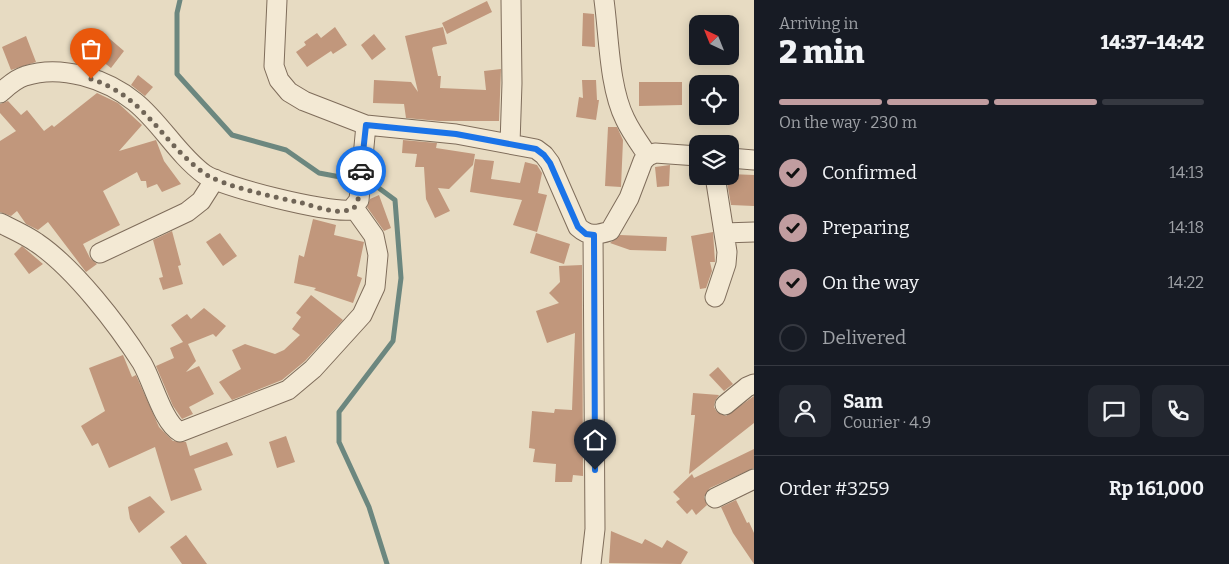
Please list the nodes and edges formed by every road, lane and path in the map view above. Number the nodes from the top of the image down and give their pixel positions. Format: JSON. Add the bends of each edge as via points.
{"nodes":[{"id":1,"x":277,"y":0,"type":"edge"},
{"id":2,"x":511,"y":0,"type":"edge"},
{"id":3,"x":604,"y":0,"type":"edge"},
{"id":4,"x":0,"y":94,"type":"edge"},
{"id":5,"x":366,"y":125,"type":"junction"},
{"id":6,"x":510,"y":144,"type":"junction"},
{"id":7,"x":689,"y":155,"type":"edge"},
{"id":8,"x":648,"y":156,"type":"junction"},
{"id":9,"x":739,"y":159,"type":"edge"},
{"id":10,"x":754,"y":160,"type":"edge"},
{"id":11,"x":215,"y":179,"type":"junction"},
{"id":12,"x":716,"y":185,"type":"edge"},
{"id":13,"x":356,"y":200,"type":"junction"},
{"id":14,"x":0,"y":223,"type":"edge"},
{"id":15,"x":754,"y":232,"type":"edge"},
{"id":16,"x":724,"y":233,"type":"junction"},
{"id":17,"x":594,"y":235,"type":"junction"},
{"id":18,"x":100,"y":253,"type":"dead end"},
{"id":19,"x":715,"y":297,"type":"dead end"},
{"id":20,"x":754,"y":384,"type":"edge"},
{"id":21,"x":725,"y":405,"type":"dead end"},
{"id":22,"x":752,"y":486,"type":"edge"},
{"id":23,"x":715,"y":498,"type":"dead end"},
{"id":24,"x":591,"y":564,"type":"edge"}],
"edges":[{"from":1,"to":5,"type":"street","via":[[274,66],[279,80],[304,102]]},
{"from":2,"to":6,"type":"street"},
{"from":3,"to":8,"type":"street","via":[[620,106]]},
{"from":4,"to":11,"type":"street","via":[[23,76],[45,72],[76,74],[106,84],[136,103],[191,164]]},
{"from":5,"to":6,"type":"street","via":[[456,134]]},
{"from":5,"to":13,"type":"street"},
{"from":6,"to":17,"type":"street","via":[[536,149],[544,155],[578,227],[586,234]]},
{"from":7,"to":8,"type":"street","via":[[655,153]]},
{"from":8,"to":17,"type":"street","via":[[616,223],[610,231]]},
{"from":9,"to":10,"type":"street"},
{"from":11,"to":13,"type":"street","via":[[332,211]]},
{"from":11,"to":18,"type":"street","via":[[201,201],[188,212]]},
{"from":12,"to":16,"type":"street"},
{"from":13,"to":14,"type":"street","via":[[374,236],[378,254],[377,280],[362,315],[313,369],[288,390],[180,432],[168,421],[141,362],[85,288],[36,242]]},
{"from":15,"to":16,"type":"street"},
{"from":16,"to":19,"type":"street","via":[[726,264]]},
{"from":17,"to":24,"type":"street","via":[[595,529]]},
{"from":20,"to":21,"type":"street"},
{"from":22,"to":23,"type":"street"}]}
